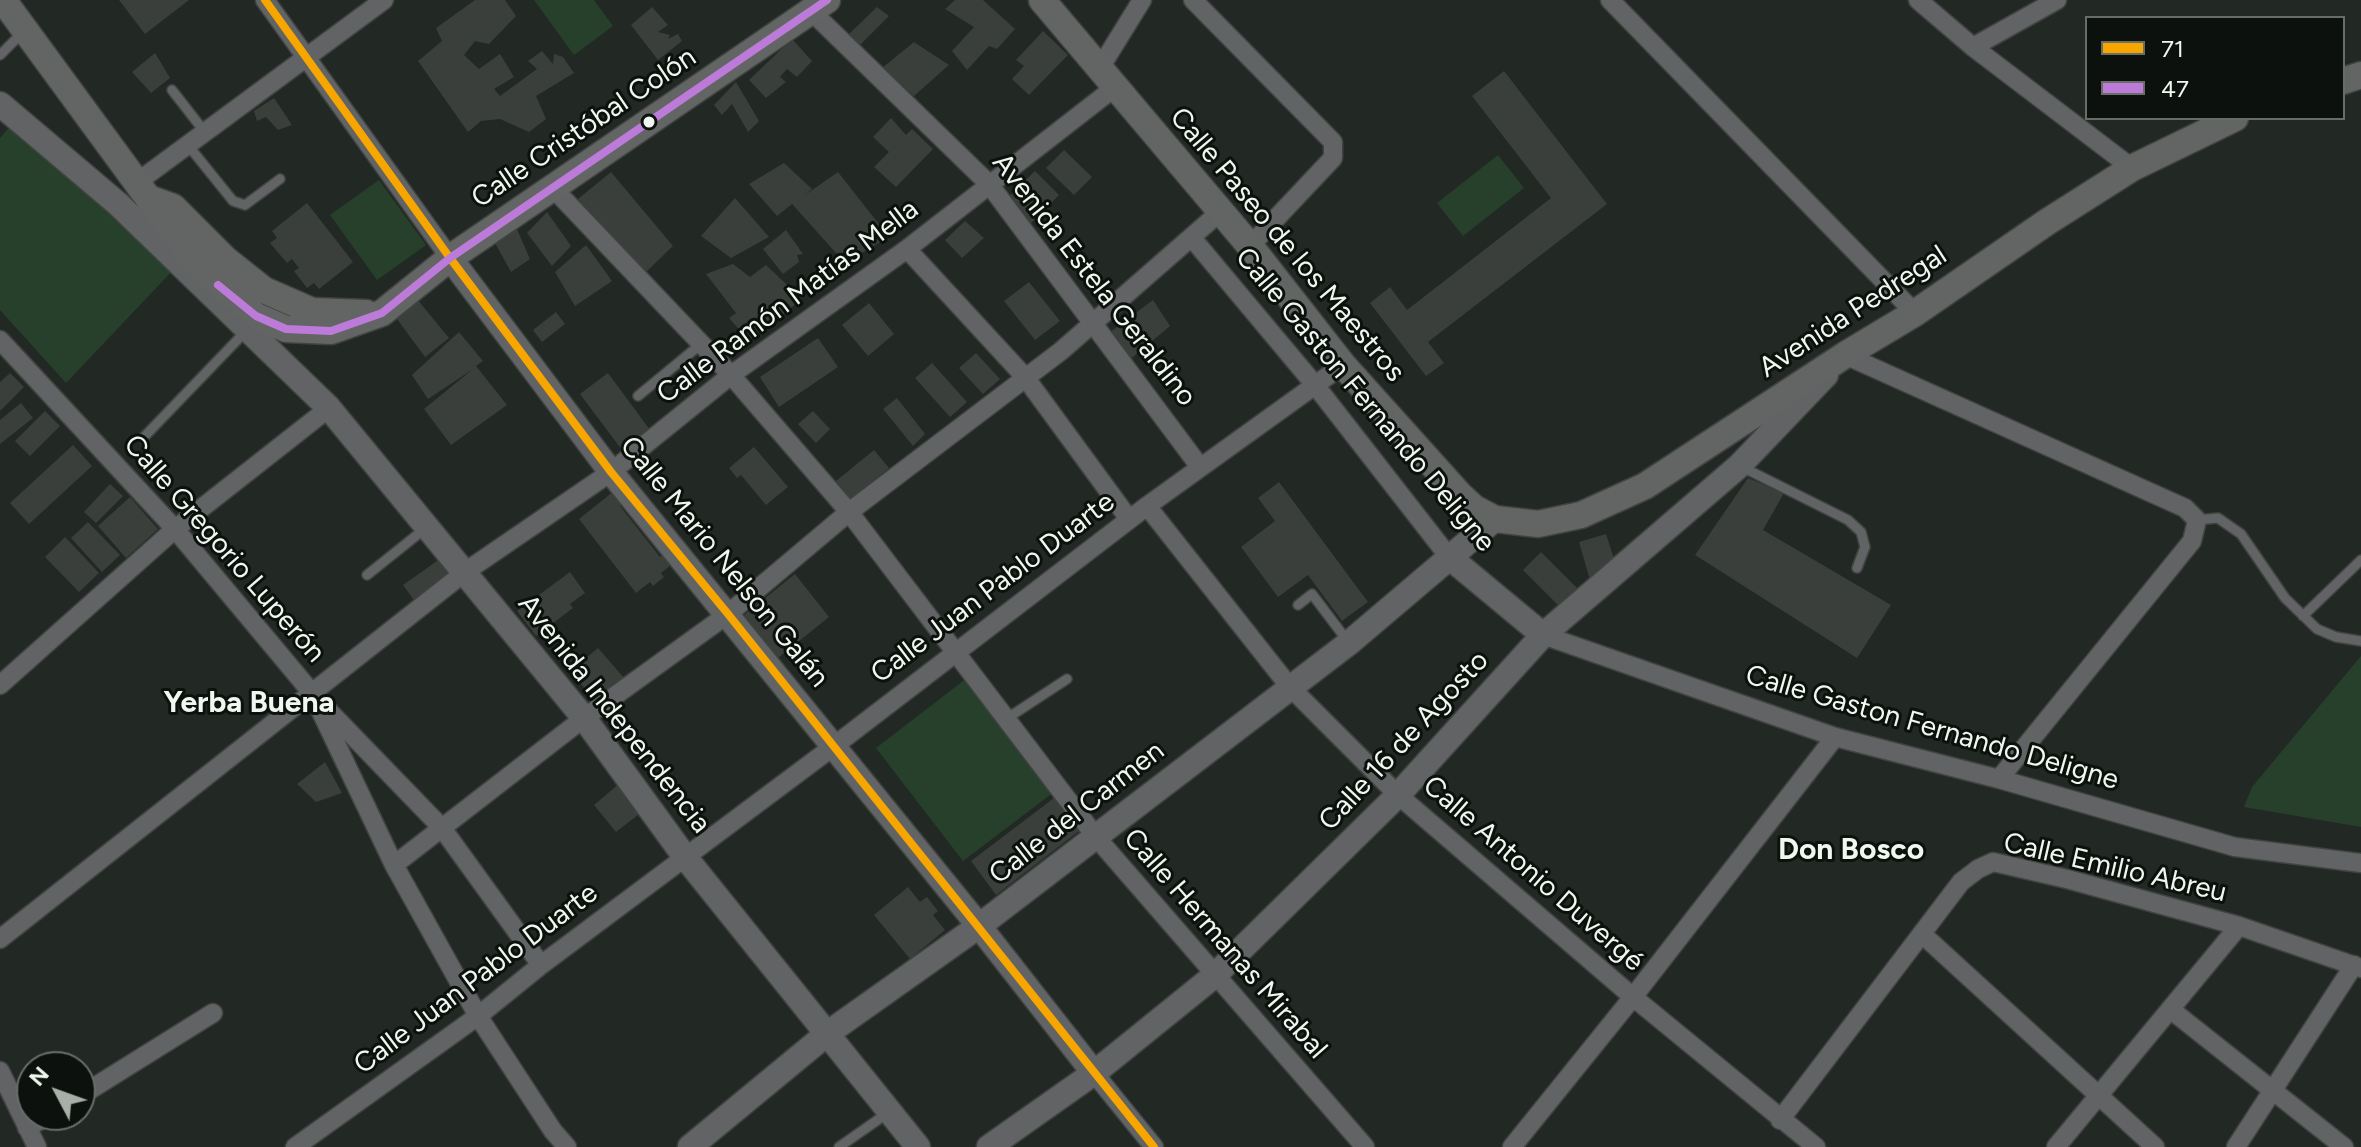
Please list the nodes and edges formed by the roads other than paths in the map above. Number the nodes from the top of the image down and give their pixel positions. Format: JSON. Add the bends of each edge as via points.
{"nodes":[{"id":1,"x":3,"y":0,"type":"edge"},
{"id":2,"x":265,"y":0,"type":"edge"},
{"id":3,"x":384,"y":0,"type":"edge"},
{"id":4,"x":1042,"y":0,"type":"edge"},
{"id":5,"x":1142,"y":0,"type":"edge"},
{"id":6,"x":1193,"y":0,"type":"edge"},
{"id":7,"x":1610,"y":0,"type":"edge"},
{"id":8,"x":1918,"y":0,"type":"edge"},
{"id":9,"x":2057,"y":0,"type":"edge"},
{"id":10,"x":812,"y":4,"type":"edge"},
{"id":11,"x":26,"y":29,"type":"junction"},
{"id":12,"x":1973,"y":47,"type":"junction"},
{"id":13,"x":0,"y":55,"type":"edge"},
{"id":14,"x":306,"y":58,"type":"junction"},
{"id":15,"x":1107,"y":78,"type":"junction"},
{"id":16,"x":172,"y":90,"type":"dead end"},
{"id":17,"x":1,"y":109,"type":"edge"},
{"id":18,"x":2229,"y":120,"type":"edge"},
{"id":19,"x":204,"y":131,"type":"junction"},
{"id":20,"x":187,"y":144,"type":"junction"},
{"id":21,"x":2132,"y":168,"type":"junction"},
{"id":22,"x":280,"y":179,"type":"dead end"},
{"id":23,"x":989,"y":184,"type":"junction"},
{"id":24,"x":553,"y":188,"type":"junction"},
{"id":25,"x":142,"y":190,"type":"junction"},
{"id":26,"x":1220,"y":212,"type":"junction"},
{"id":27,"x":1192,"y":238,"type":"junction"},
{"id":28,"x":1250,"y":246,"type":"junction"},
{"id":29,"x":907,"y":249,"type":"junction"},
{"id":30,"x":450,"y":258,"type":"junction"},
{"id":31,"x":264,"y":290,"type":"junction"},
{"id":32,"x":382,"y":313,"type":"junction"},
{"id":33,"x":1915,"y":313,"type":"junction"},
{"id":34,"x":252,"y":323,"type":"junction"},
{"id":35,"x":1092,"y":324,"type":"junction"},
{"id":36,"x":0,"y":340,"type":"edge"},
{"id":37,"x":701,"y":344,"type":"junction"},
{"id":38,"x":1845,"y":355,"type":"junction"},
{"id":39,"x":1343,"y":365,"type":"junction"},
{"id":40,"x":731,"y":375,"type":"junction"},
{"id":41,"x":1025,"y":377,"type":"junction"},
{"id":42,"x":1315,"y":385,"type":"junction"},
{"id":43,"x":638,"y":396,"type":"dead end"},
{"id":44,"x":329,"y":408,"type":"junction"},
{"id":45,"x":143,"y":438,"type":"dead end"},
{"id":46,"x":1739,"y":466,"type":"junction"},
{"id":47,"x":1200,"y":467,"type":"junction"},
{"id":48,"x":611,"y":472,"type":"junction"},
{"id":49,"x":1147,"y":506,"type":"junction"},
{"id":50,"x":849,"y":512,"type":"junction"},
{"id":51,"x":1129,"y":519,"type":"junction"},
{"id":52,"x":1495,"y":519,"type":"junction"},
{"id":53,"x":2197,"y":520,"type":"junction"},
{"id":54,"x":427,"y":527,"type":"junction"},
{"id":55,"x":175,"y":529,"type":"junction"},
{"id":56,"x":1449,"y":557,"type":"junction"},
{"id":57,"x":2361,"y":560,"type":"edge"},
{"id":58,"x":1857,"y":568,"type":"dead end"},
{"id":59,"x":465,"y":572,"type":"junction"},
{"id":60,"x":367,"y":575,"type":"dead end"},
{"id":61,"x":1298,"y":605,"type":"dead end"},
{"id":62,"x":728,"y":614,"type":"junction"},
{"id":63,"x":2303,"y":616,"type":"junction"},
{"id":64,"x":1543,"y":635,"type":"junction"},
{"id":65,"x":2361,"y":641,"type":"edge"},
{"id":66,"x":1349,"y":643,"type":"junction"},
{"id":67,"x":955,"y":652,"type":"junction"},
{"id":68,"x":1067,"y":679,"type":"dead end"},
{"id":69,"x":0,"y":685,"type":"edge"},
{"id":70,"x":1289,"y":686,"type":"junction"},
{"id":71,"x":312,"y":693,"type":"junction"},
{"id":72,"x":584,"y":718,"type":"junction"},
{"id":73,"x":1006,"y":719,"type":"junction"},
{"id":74,"x":1835,"y":737,"type":"junction"},
{"id":75,"x":834,"y":746,"type":"junction"},
{"id":76,"x":1999,"y":779,"type":"junction"},
{"id":77,"x":1398,"y":795,"type":"junction"},
{"id":78,"x":442,"y":828,"type":"junction"},
{"id":79,"x":1096,"y":837,"type":"junction"},
{"id":80,"x":685,"y":857,"type":"junction"},
{"id":81,"x":2361,"y":863,"type":"edge"},
{"id":82,"x":394,"y":865,"type":"junction"},
{"id":83,"x":979,"y":926,"type":"junction"},
{"id":84,"x":2239,"y":926,"type":"junction"},
{"id":85,"x":1922,"y":934,"type":"junction"},
{"id":86,"x":0,"y":939,"type":"edge"},
{"id":87,"x":541,"y":965,"type":"junction"},
{"id":88,"x":2358,"y":966,"type":"edge"},
{"id":89,"x":1214,"y":976,"type":"junction"},
{"id":90,"x":1633,"y":997,"type":"junction"},
{"id":91,"x":2170,"y":1009,"type":"junction"},
{"id":92,"x":213,"y":1013,"type":"dead end"},
{"id":93,"x":478,"y":1016,"type":"junction"},
{"id":94,"x":828,"y":1033,"type":"junction"},
{"id":95,"x":0,"y":1071,"type":"edge"},
{"id":96,"x":1094,"y":1073,"type":"junction"},
{"id":97,"x":96,"y":1086,"type":"edge"},
{"id":98,"x":2272,"y":1091,"type":"junction"},
{"id":99,"x":2097,"y":1097,"type":"junction"},
{"id":100,"x":890,"y":1111,"type":"junction"},
{"id":101,"x":1780,"y":1120,"type":"junction"},
{"id":102,"x":32,"y":1142,"type":"edge"},
{"id":103,"x":1353,"y":1143,"type":"edge"},
{"id":104,"x":295,"y":1147,"type":"edge"},
{"id":105,"x":567,"y":1147,"type":"edge"},
{"id":106,"x":690,"y":1147,"type":"edge"},
{"id":107,"x":839,"y":1147,"type":"edge"},
{"id":108,"x":918,"y":1147,"type":"edge"},
{"id":109,"x":989,"y":1147,"type":"edge"},
{"id":110,"x":1154,"y":1147,"type":"edge"},
{"id":111,"x":1512,"y":1147,"type":"edge"},
{"id":112,"x":1816,"y":1147,"type":"edge"},
{"id":113,"x":2056,"y":1147,"type":"edge"},
{"id":114,"x":2155,"y":1147,"type":"edge"},
{"id":115,"x":2236,"y":1147,"type":"edge"},
{"id":116,"x":2344,"y":1147,"type":"edge"}],
"edges":[{"from":1,"to":11,"type":"main road"},
{"from":2,"to":14,"type":"street","name":"Calle Mario Nelson Galán"},
{"from":3,"to":14,"type":"street"},
{"from":4,"to":15,"type":"main road","name":"Calle Paseo de los Maestros"},
{"from":5,"to":15,"type":"street"},
{"from":6,"to":28,"type":"street","via":[[1333,142],[1333,158]]},
{"from":7,"to":33,"type":"street"},
{"from":8,"to":12,"type":"street"},
{"from":9,"to":12,"type":"street"},
{"from":10,"to":23,"type":"street","name":"Avenida Estela Geraldino"},
{"from":10,"to":24,"type":"main road","name":"Calle Cristóbal Colón"},
{"from":11,"to":13,"type":"lane"},
{"from":11,"to":25,"type":"main road"},
{"from":12,"to":21,"type":"street"},
{"from":14,"to":19,"type":"street"},
{"from":14,"to":30,"type":"street","name":"Calle Mario Nelson Galán"},
{"from":15,"to":23,"type":"street","name":"Calle Ramón Matías Mella"},
{"from":15,"to":26,"type":"main road","name":"Calle Paseo de los Maestros"},
{"from":16,"to":19,"type":"lane"},
{"from":17,"to":34,"type":"street","name":"Avenida Independencia"},
{"from":18,"to":21,"type":"main road","name":"Avenida Pedregal"},
{"from":19,"to":20,"type":"street"},
{"from":20,"to":22,"type":"lane","via":[[233,201],[245,205]]},
{"from":20,"to":25,"type":"street"},
{"from":21,"to":33,"type":"main road","name":"Avenida Pedregal"},
{"from":23,"to":29,"type":"street","name":"Calle Ramón Matías Mella"},
{"from":23,"to":35,"type":"street","name":"Avenida Estela Geraldino"},
{"from":24,"to":30,"type":"main road","name":"Calle Cristóbal Colón"},
{"from":24,"to":37,"type":"street","name":"Calle Hermanas Mirabal"},
{"from":25,"to":31,"type":"main road","via":[[173,207]]},
{"from":25,"to":34,"type":"main road","via":[[198,266]]},
{"from":26,"to":27,"type":"street"},
{"from":26,"to":28,"type":"main road","name":"Calle Paseo de los Maestros"},
{"from":27,"to":35,"type":"street"},
{"from":27,"to":42,"type":"street","name":"Calle Gaston Fernando Deligne"},
{"from":28,"to":39,"type":"main road","name":"Calle Paseo de los Maestros"},
{"from":29,"to":40,"type":"street","name":"Calle Ramón Matías Mella"},
{"from":29,"to":41,"type":"street"},
{"from":30,"to":32,"type":"main road","name":"Calle Cristóbal Colón"},
{"from":30,"to":48,"type":"street","name":"Calle Mario Nelson Galán"},
{"from":31,"to":32,"type":"main road","via":[[312,311]]},
{"from":31,"to":34,"type":"lane"},
{"from":32,"to":34,"type":"main road","name":"Calle Cristóbal Colón","via":[[331,331]]},
{"from":33,"to":38,"type":"main road","name":"Avenida Pedregal"},
{"from":34,"to":44,"type":"street","name":"Avenida Independencia"},
{"from":34,"to":45,"type":"lane"},
{"from":35,"to":41,"type":"street"},
{"from":35,"to":47,"type":"street","name":"Avenida Estela Geraldino"},
{"from":36,"to":55,"type":"street","name":"Calle Gregorio Luperón"},
{"from":37,"to":40,"type":"street","name":"Calle Hermanas Mirabal"},
{"from":37,"to":43,"type":"lane"},
{"from":38,"to":46,"type":"street","name":"Calle 16 de Agosto"},
{"from":38,"to":52,"type":"main road","name":"Avenida Pedregal","via":[[1623,497],[1581,515],[1538,524]]},
{"from":38,"to":53,"type":"street","via":[[2185,508]]},
{"from":39,"to":42,"type":"street","name":"Calle Juan Pablo Duarte"},
{"from":39,"to":52,"type":"main road","name":"Calle Paseo de los Maestros","via":[[1459,494]]},
{"from":40,"to":48,"type":"street","name":"Calle Ramón Matías Mella"},
{"from":40,"to":50,"type":"street","name":"Calle Hermanas Mirabal"},
{"from":41,"to":50,"type":"street"},
{"from":41,"to":51,"type":"street"},
{"from":42,"to":47,"type":"street","name":"Calle Juan Pablo Duarte"},
{"from":42,"to":56,"type":"street","name":"Calle Gaston Fernando Deligne"},
{"from":44,"to":54,"type":"street","name":"Avenida Independencia"},
{"from":44,"to":55,"type":"street"},
{"from":46,"to":58,"type":"lane","via":[[1848,520],[1861,532],[1865,547]]},
{"from":46,"to":64,"type":"street","name":"Calle 16 de Agosto"},
{"from":47,"to":49,"type":"street","name":"Calle Juan Pablo Duarte"},
{"from":48,"to":59,"type":"street","name":"Calle Ramón Matías Mella"},
{"from":48,"to":62,"type":"street","name":"Calle Mario Nelson Galán"},
{"from":49,"to":51,"type":"street","name":"Calle Juan Pablo Duarte"},
{"from":49,"to":70,"type":"street","name":"Calle Antonio Duvergé"},
{"from":50,"to":62,"type":"street"},
{"from":50,"to":67,"type":"street","name":"Calle Hermanas Mirabal"},
{"from":51,"to":67,"type":"street","name":"Calle Juan Pablo Duarte"},
{"from":52,"to":56,"type":"street","name":"Calle del Carmen"},
{"from":53,"to":63,"type":"lane","via":[[2218,518],[2241,534]]},
{"from":53,"to":76,"type":"street","via":[[2192,541]]},
{"from":54,"to":59,"type":"street","name":"Avenida Independencia"},
{"from":54,"to":60,"type":"lane"},
{"from":55,"to":69,"type":"street"},
{"from":55,"to":71,"type":"street","name":"Calle Gregorio Luperón"},
{"from":56,"to":64,"type":"street","name":"Calle Gaston Fernando Deligne"},
{"from":56,"to":66,"type":"street","name":"Calle del Carmen"},
{"from":57,"to":63,"type":"lane"},
{"from":59,"to":71,"type":"street","name":"Calle Ramón Matías Mella"},
{"from":59,"to":72,"type":"street","name":"Avenida Independencia"},
{"from":61,"to":66,"type":"lane","via":[[1312,594]]},
{"from":62,"to":72,"type":"street"},
{"from":62,"to":75,"type":"street","name":"Calle Mario Nelson Galán"},
{"from":63,"to":65,"type":"lane","via":[[2326,633]]},
{"from":64,"to":74,"type":"street","name":"Calle Gaston Fernando Deligne"},
{"from":64,"to":77,"type":"street","name":"Calle 16 de Agosto"},
{"from":66,"to":70,"type":"street","name":"Calle del Carmen"},
{"from":67,"to":73,"type":"street","name":"Calle Hermanas Mirabal"},
{"from":67,"to":75,"type":"street","name":"Calle Juan Pablo Duarte"},
{"from":68,"to":73,"type":"lane"},
{"from":70,"to":77,"type":"street","name":"Calle Antonio Duvergé"},
{"from":70,"to":79,"type":"street","name":"Calle del Carmen"},
{"from":71,"to":78,"type":"street"},
{"from":71,"to":82,"type":"street","name":"Calle Gregorio Luperón"},
{"from":71,"to":86,"type":"street","name":"Calle Ramón Matías Mella"},
{"from":72,"to":78,"type":"street"},
{"from":72,"to":80,"type":"street","name":"Avenida Independencia"},
{"from":73,"to":79,"type":"street","name":"Calle Hermanas Mirabal"},
{"from":74,"to":76,"type":"street","name":"Calle Gaston Fernando Deligne"},
{"from":74,"to":90,"type":"street"},
{"from":75,"to":80,"type":"street","name":"Calle Juan Pablo Duarte"},
{"from":75,"to":83,"type":"street","name":"Calle Mario Nelson Galán"},
{"from":76,"to":81,"type":"street","name":"Calle Gaston Fernando Deligne","via":[[2235,847]]},
{"from":77,"to":89,"type":"street","name":"Calle 16 de Agosto"},
{"from":77,"to":90,"type":"street","name":"Calle Antonio Duvergé"},
{"from":78,"to":82,"type":"street"},
{"from":78,"to":87,"type":"street"},
{"from":79,"to":83,"type":"street","name":"Calle del Carmen"},
{"from":79,"to":89,"type":"street","name":"Calle Hermanas Mirabal"},
{"from":80,"to":87,"type":"street","name":"Calle Juan Pablo Duarte"},
{"from":80,"to":94,"type":"street","name":"Avenida Independencia"},
{"from":82,"to":93,"type":"street","name":"Calle Gregorio Luperón"},
{"from":83,"to":94,"type":"street","name":"Calle del Carmen"},
{"from":83,"to":96,"type":"street","name":"Calle Mario Nelson Galán"},
{"from":84,"to":85,"type":"street","name":"Calle Emilio Abreu","via":[[1993,862],[1961,882]]},
{"from":84,"to":88,"type":"street","name":"Calle Emilio Abreu"},
{"from":84,"to":91,"type":"street"},
{"from":85,"to":99,"type":"street"},
{"from":85,"to":101,"type":"street","name":"Calle Emilio Abreu"},
{"from":87,"to":93,"type":"street","name":"Calle Juan Pablo Duarte"},
{"from":88,"to":98,"type":"street"},
{"from":89,"to":96,"type":"street","name":"Calle 16 de Agosto"},
{"from":89,"to":103,"type":"street","name":"Calle Hermanas Mirabal"},
{"from":90,"to":101,"type":"street","name":"Calle Antonio Duvergé"},
{"from":90,"to":111,"type":"street"},
{"from":91,"to":98,"type":"street"},
{"from":91,"to":99,"type":"street"},
{"from":92,"to":97,"type":"street"},
{"from":93,"to":104,"type":"street","name":"Calle Juan Pablo Duarte"},
{"from":93,"to":105,"type":"street","name":"Calle Gregorio Luperón"},
{"from":94,"to":100,"type":"street","name":"Avenida Independencia"},
{"from":94,"to":106,"type":"street","name":"Calle del Carmen"},
{"from":95,"to":102,"type":"street"},
{"from":96,"to":109,"type":"street","name":"Calle 16 de Agosto"},
{"from":96,"to":110,"type":"street","name":"Calle Mario Nelson Galán"},
{"from":98,"to":115,"type":"street"},
{"from":98,"to":116,"type":"street"},
{"from":99,"to":113,"type":"street"},
{"from":99,"to":114,"type":"street"},
{"from":100,"to":107,"type":"lane"},
{"from":100,"to":108,"type":"street","name":"Avenida Independencia"},
{"from":101,"to":112,"type":"street","name":"Calle Antonio Duvergé"}]}
